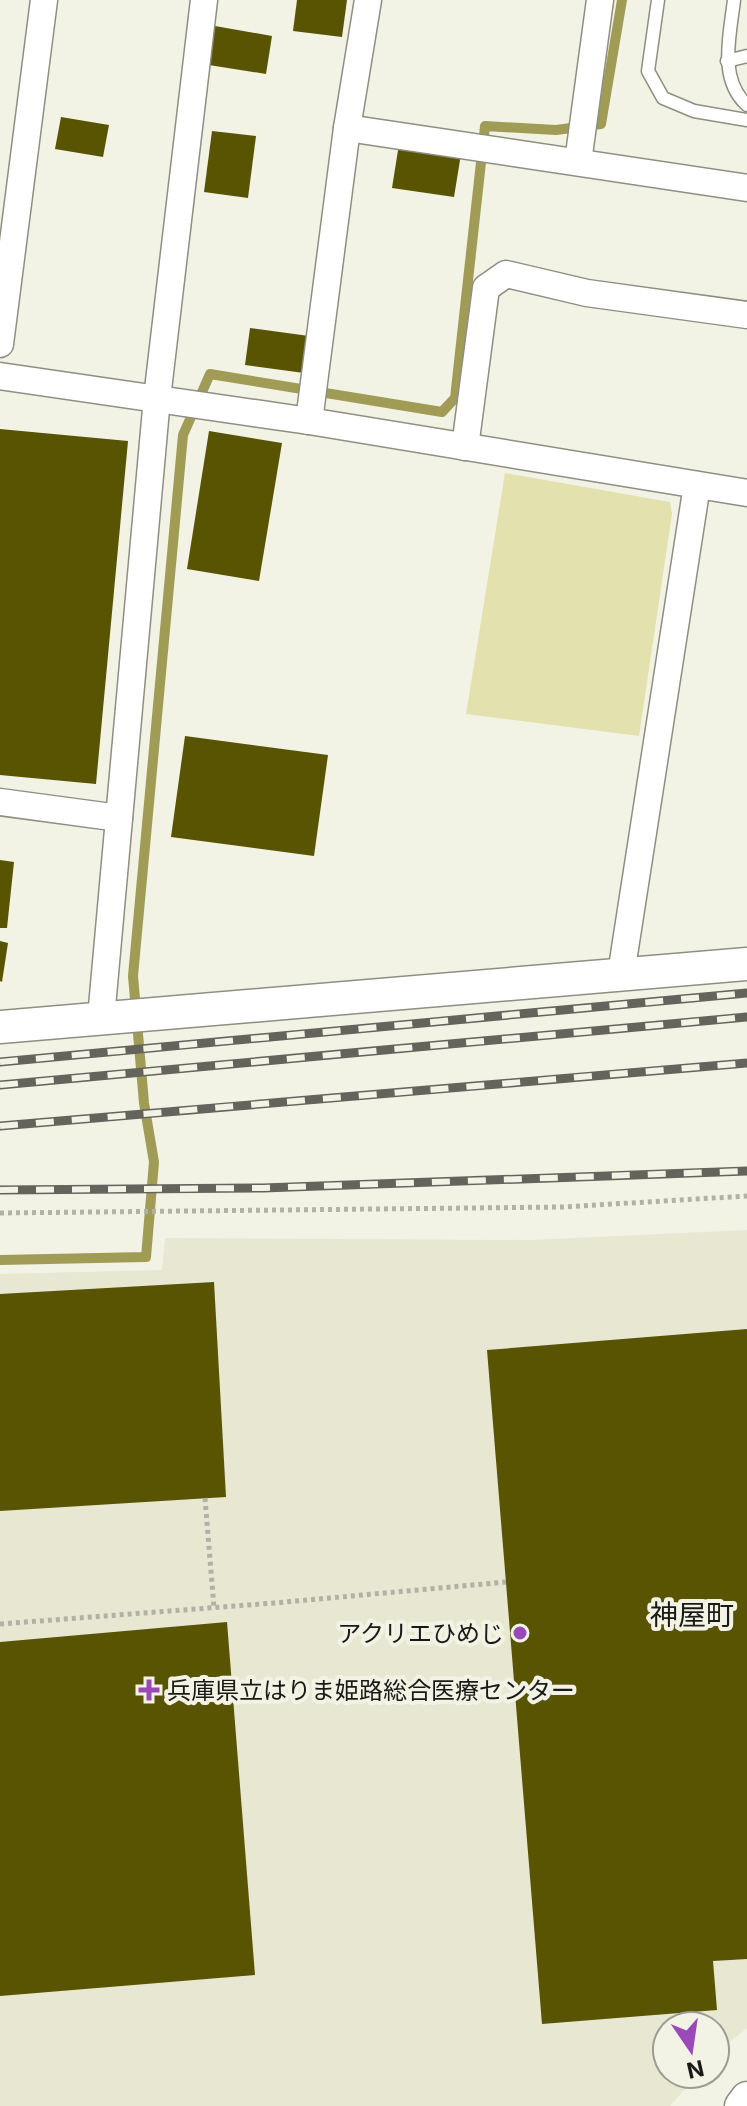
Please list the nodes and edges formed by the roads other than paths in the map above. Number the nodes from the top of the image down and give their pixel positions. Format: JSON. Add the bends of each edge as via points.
{"nodes":[{"id":1,"x":44,"y":0,"type":"edge"},
{"id":2,"x":204,"y":0,"type":"edge"},
{"id":3,"x":368,"y":0,"type":"edge"},
{"id":4,"x":600,"y":0,"type":"edge"},
{"id":5,"x":658,"y":0,"type":"edge"},
{"id":6,"x":734,"y":0,"type":"edge"},
{"id":7,"x":747,"y":56,"type":"edge"},
{"id":8,"x":727,"y":61,"type":"junction"},
{"id":9,"x":747,"y":105,"type":"edge"},
{"id":10,"x":747,"y":120,"type":"edge"},
{"id":11,"x":347,"y":128,"type":"junction"},
{"id":12,"x":578,"y":162,"type":"junction"},
{"id":13,"x":747,"y":188,"type":"edge"},
{"id":14,"x":747,"y":315,"type":"edge"},
{"id":15,"x":0,"y":344,"type":"edge"},
{"id":16,"x":0,"y":376,"type":"edge"},
{"id":17,"x":157,"y":398,"type":"junction"},
{"id":18,"x":311,"y":401,"type":"junction"},
{"id":19,"x":465,"y":447,"type":"junction"},
{"id":20,"x":697,"y":485,"type":"junction"},
{"id":21,"x":747,"y":493,"type":"edge"},
{"id":22,"x":0,"y":802,"type":"edge"},
{"id":23,"x":119,"y":818,"type":"junction"},
{"id":24,"x":747,"y":964,"type":"edge"},
{"id":25,"x":621,"y":974,"type":"junction"},
{"id":26,"x":101,"y":1018,"type":"junction"},
{"id":27,"x":0,"y":1027,"type":"edge"},
{"id":28,"x":747,"y":2098,"type":"edge"},
{"id":29,"x":741,"y":2106,"type":"edge"}],
"edges":[{"from":1,"to":15,"type":"street"},
{"from":2,"to":17,"type":"street"},
{"from":3,"to":11,"type":"street"},
{"from":4,"to":12,"type":"street"},
{"from":5,"to":10,"type":"lane","via":[[648,71],[663,98],[694,111]]},
{"from":6,"to":8,"type":"lane"},
{"from":7,"to":8,"type":"lane"},
{"from":8,"to":9,"type":"lane","via":[[737,96]]},
{"from":11,"to":12,"type":"street"},
{"from":11,"to":18,"type":"street"},
{"from":12,"to":13,"type":"street"},
{"from":14,"to":19,"type":"street","via":[[587,293],[506,274],[486,288]]},
{"from":16,"to":17,"type":"street"},
{"from":17,"to":18,"type":"street"},
{"from":17,"to":23,"type":"street"},
{"from":18,"to":19,"type":"street"},
{"from":19,"to":20,"type":"street"},
{"from":20,"to":21,"type":"street"},
{"from":20,"to":25,"type":"street"},
{"from":22,"to":23,"type":"street"},
{"from":23,"to":26,"type":"street"},
{"from":24,"to":25,"type":"street"},
{"from":25,"to":26,"type":"street"},
{"from":26,"to":27,"type":"street"},
{"from":28,"to":29,"type":"street"}]}
